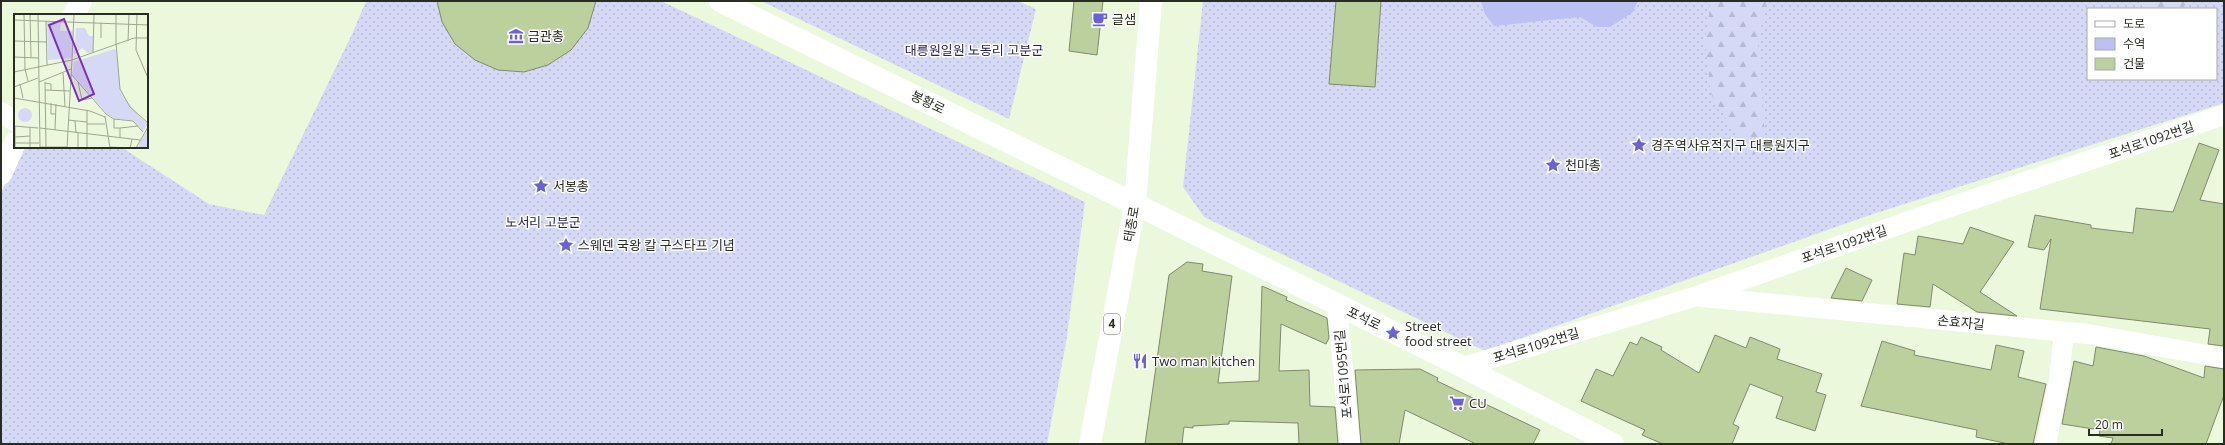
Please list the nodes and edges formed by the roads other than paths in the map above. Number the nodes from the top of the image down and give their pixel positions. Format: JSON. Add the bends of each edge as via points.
{"nodes":[{"id":1,"x":81,"y":1,"type":"edge"},
{"id":2,"x":720,"y":1,"type":"edge"},
{"id":3,"x":1151,"y":1,"type":"edge"},
{"id":4,"x":74,"y":14,"type":"edge"},
{"id":5,"x":1,"y":112,"type":"edge"},
{"id":6,"x":2224,"y":115,"type":"edge"},
{"id":7,"x":14,"y":121,"type":"edge"},
{"id":8,"x":14,"y":145,"type":"edge"},
{"id":9,"x":1,"y":174,"type":"edge"},
{"id":10,"x":1135,"y":204,"type":"junction"},
{"id":11,"x":1696,"y":296,"type":"junction"},
{"id":12,"x":1337,"y":304,"type":"junction"},
{"id":13,"x":2064,"y":332,"type":"junction"},
{"id":14,"x":2224,"y":358,"type":"edge"},
{"id":15,"x":1463,"y":367,"type":"junction"},
{"id":16,"x":1090,"y":444,"type":"edge"},
{"id":17,"x":1350,"y":444,"type":"edge"},
{"id":18,"x":1613,"y":444,"type":"edge"},
{"id":19,"x":2046,"y":444,"type":"edge"}],
"edges":[{"from":1,"to":4,"type":"main road"},
{"from":2,"to":10,"type":"main road","name":"봉황로"},
{"from":3,"to":10,"type":"main road","name":"태종로","number":"4"},
{"from":5,"to":7,"type":"street"},
{"from":6,"to":11,"type":"street","name":"포석로1092번길"},
{"from":8,"to":9,"type":"main road"},
{"from":10,"to":12,"type":"main road","name":"포석로"},
{"from":10,"to":16,"type":"main road","name":"태종로","number":"4"},
{"from":11,"to":13,"type":"street","name":"손효자길"},
{"from":11,"to":15,"type":"street","name":"포석로1092번길"},
{"from":12,"to":15,"type":"main road","name":"포석로"},
{"from":12,"to":17,"type":"street","name":"포석로1095번길"},
{"from":13,"to":14,"type":"street","name":"손효자길"},
{"from":13,"to":19,"type":"street","via":[[2059,380]]},
{"from":15,"to":18,"type":"main road","name":"포석로"}]}
